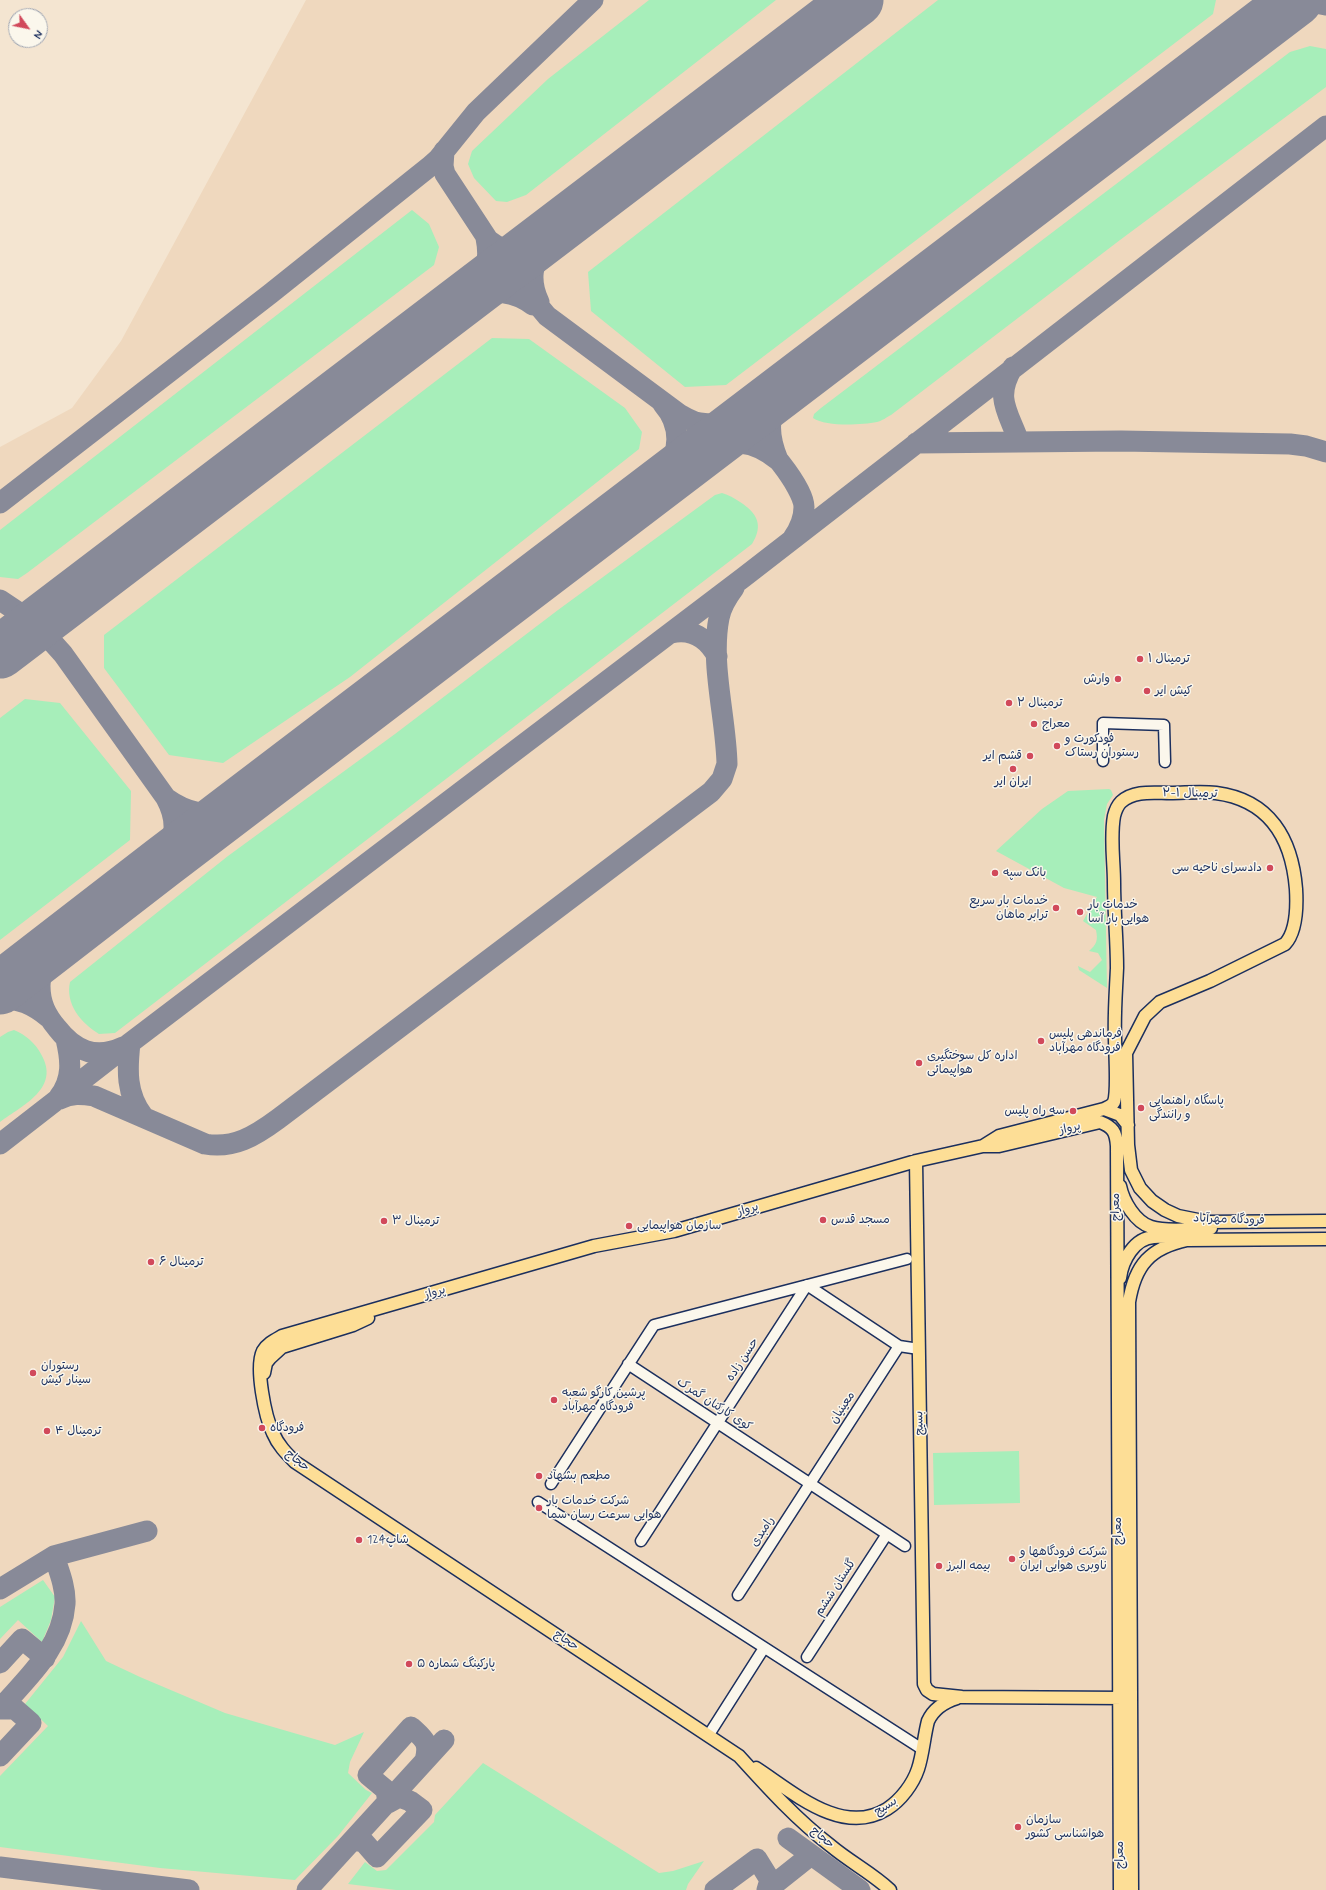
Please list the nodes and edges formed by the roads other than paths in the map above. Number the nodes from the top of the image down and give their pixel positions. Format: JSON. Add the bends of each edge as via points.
{"nodes":[{"id":1,"x":1103,"y":761,"type":"dead end"},
{"id":2,"x":1165,"y":762,"type":"dead end"},
{"id":3,"x":1120,"y":1053,"type":"junction"},
{"id":4,"x":1127,"y":1100,"type":"junction"},
{"id":5,"x":1114,"y":1101,"type":"junction"},
{"id":6,"x":1104,"y":1109,"type":"junction"},
{"id":7,"x":1128,"y":1125,"type":"junction"},
{"id":8,"x":983,"y":1146,"type":"junction"},
{"id":9,"x":916,"y":1161,"type":"junction"},
{"id":10,"x":1116,"y":1171,"type":"junction"},
{"id":11,"x":1326,"y":1221,"type":"edge"},
{"id":12,"x":1263,"y":1222,"type":"junction"},
{"id":13,"x":1326,"y":1239,"type":"edge"},
{"id":14,"x":1187,"y":1240,"type":"junction"},
{"id":15,"x":907,"y":1259,"type":"dead end"},
{"id":16,"x":807,"y":1285,"type":"junction"},
{"id":17,"x":1116,"y":1302,"type":"junction"},
{"id":18,"x":1129,"y":1302,"type":"joint"},
{"id":19,"x":899,"y":1346,"type":"junction"},
{"id":20,"x":919,"y":1349,"type":"junction"},
{"id":21,"x":628,"y":1364,"type":"junction"},
{"id":22,"x":261,"y":1387,"type":"joint"},
{"id":23,"x":718,"y":1423,"type":"junction"},
{"id":24,"x":810,"y":1483,"type":"junction"},
{"id":25,"x":551,"y":1484,"type":"dead end"},
{"id":26,"x":538,"y":1502,"type":"dead end"},
{"id":27,"x":887,"y":1534,"type":"junction"},
{"id":28,"x":641,"y":1541,"type":"dead end"},
{"id":29,"x":905,"y":1546,"type":"dead end"},
{"id":30,"x":738,"y":1595,"type":"dead end"},
{"id":31,"x":764,"y":1648,"type":"junction"},
{"id":32,"x":807,"y":1657,"type":"dead end"},
{"id":33,"x":962,"y":1697,"type":"junction"},
{"id":34,"x":1131,"y":1697,"type":"junction"},
{"id":35,"x":1119,"y":1698,"type":"junction"},
{"id":36,"x":708,"y":1736,"type":"junction"},
{"id":37,"x":922,"y":1749,"type":"junction"},
{"id":38,"x":739,"y":1756,"type":"junction"},
{"id":39,"x":1126,"y":1840,"type":"junction"},
{"id":40,"x":890,"y":1890,"type":"edge"},
{"id":41,"x":1120,"y":1890,"type":"edge"},
{"id":42,"x":1132,"y":1890,"type":"edge"}],
"edges":[{"from":1,"to":2,"type":"street","via":[[1103,723],[1164,724]]},
{"from":3,"to":3,"type":"main road","name":"ترمینال ۱-۲","via":[[1145,1016],[1160,1002],[1217,978],[1289,940],[1297,900],[1288,848],[1276,825],[1248,803],[1216,793],[1137,793],[1120,803],[1114,814],[1112,837],[1117,967],[1114,1013]]},
{"from":3,"to":4,"type":"main road"},
{"from":3,"to":5,"type":"main road"},
{"from":4,"to":5,"type":"main road","via":[[1121,1107],[1116,1106]]},
{"from":4,"to":7,"type":"main road"},
{"from":5,"to":6,"type":"main road","via":[[1111,1106]]},
{"from":6,"to":7,"type":"main road","via":[[1120,1115]]},
{"from":6,"to":8,"type":"main road","name":"پرواز","via":[[999,1136]]},
{"from":7,"to":12,"type":"main road","name":"فرودگاه مهرآباد","via":[[1131,1170],[1140,1188],[1152,1201],[1178,1216],[1208,1222]]},
{"from":8,"to":9,"type":"main road","name":"پرواز"},
{"from":8,"to":10,"type":"main road","name":"پرواز","via":[[999,1146],[1100,1122],[1109,1125],[1116,1134]]},
{"from":9,"to":20,"type":"main road","name":"بسیج"},
{"from":9,"to":22,"type":"main road","name":"پرواز","via":[[674,1231],[594,1246],[282,1336],[265,1348],[260,1360]]},
{"from":10,"to":12,"type":"main road","via":[[1122,1196],[1131,1211],[1150,1227],[1198,1229]]},
{"from":10,"to":17,"type":"main road","name":"معراج"},
{"from":11,"to":12,"type":"main road","name":"فرودگاه مهرآباد"},
{"from":13,"to":14,"type":"main road","name":"فرودگاه مهرآباد"},
{"from":14,"to":17,"type":"main road","via":[[1152,1237],[1142,1240],[1128,1253],[1120,1271]]},
{"from":14,"to":18,"type":"main road","name":"فرودگاه مهرآباد","via":[[1159,1249],[1146,1260],[1137,1271],[1131,1285]]},
{"from":15,"to":16,"type":"street"},
{"from":16,"to":19,"type":"street"},
{"from":16,"to":21,"type":"street","via":[[654,1325]]},
{"from":16,"to":23,"type":"street","name":"حسن زاده"},
{"from":17,"to":35,"type":"main road","name":"معراج"},
{"from":18,"to":34,"type":"main road","name":"معراج"},
{"from":19,"to":20,"type":"street"},
{"from":19,"to":24,"type":"street","name":"معینیان"},
{"from":20,"to":33,"type":"main road","name":"بسیج","via":[[924,1684],[933,1694]]},
{"from":21,"to":23,"type":"street","name":"کوی کارکنان گمرک"},
{"from":21,"to":25,"type":"street"},
{"from":22,"to":36,"type":"main road","name":"حجاج","via":[[272,1432],[284,1451],[295,1462]]},
{"from":23,"to":24,"type":"street","name":"کوی کارکنان گمرک"},
{"from":23,"to":28,"type":"street","name":"حسن زاده"},
{"from":24,"to":27,"type":"street","name":"کوی کارکنان گمرک"},
{"from":24,"to":30,"type":"street","name":"رامبدی"},
{"from":26,"to":31,"type":"street"},
{"from":27,"to":29,"type":"street","name":"کوی کارکنان گمرک"},
{"from":27,"to":32,"type":"street","name":"گلستان ششم"},
{"from":31,"to":36,"type":"street"},
{"from":31,"to":37,"type":"street"},
{"from":33,"to":35,"type":"main road"},
{"from":33,"to":37,"type":"main road","name":"بسیج","via":[[948,1701],[930,1715]]},
{"from":34,"to":35,"type":"main road"},
{"from":34,"to":39,"type":"main road","name":"معراج"},
{"from":35,"to":39,"type":"main road","name":"معراج"},
{"from":36,"to":38,"type":"main road","name":"حجاج"},
{"from":37,"to":38,"type":"main road","name":"بسیج","via":[[918,1769],[901,1797],[881,1813],[858,1818],[822,1810]]},
{"from":38,"to":40,"type":"main road","name":"حجاج","via":[[815,1833]]},
{"from":39,"to":41,"type":"main road","name":"معراج"},
{"from":39,"to":42,"type":"main road","name":"معراج"}]}
